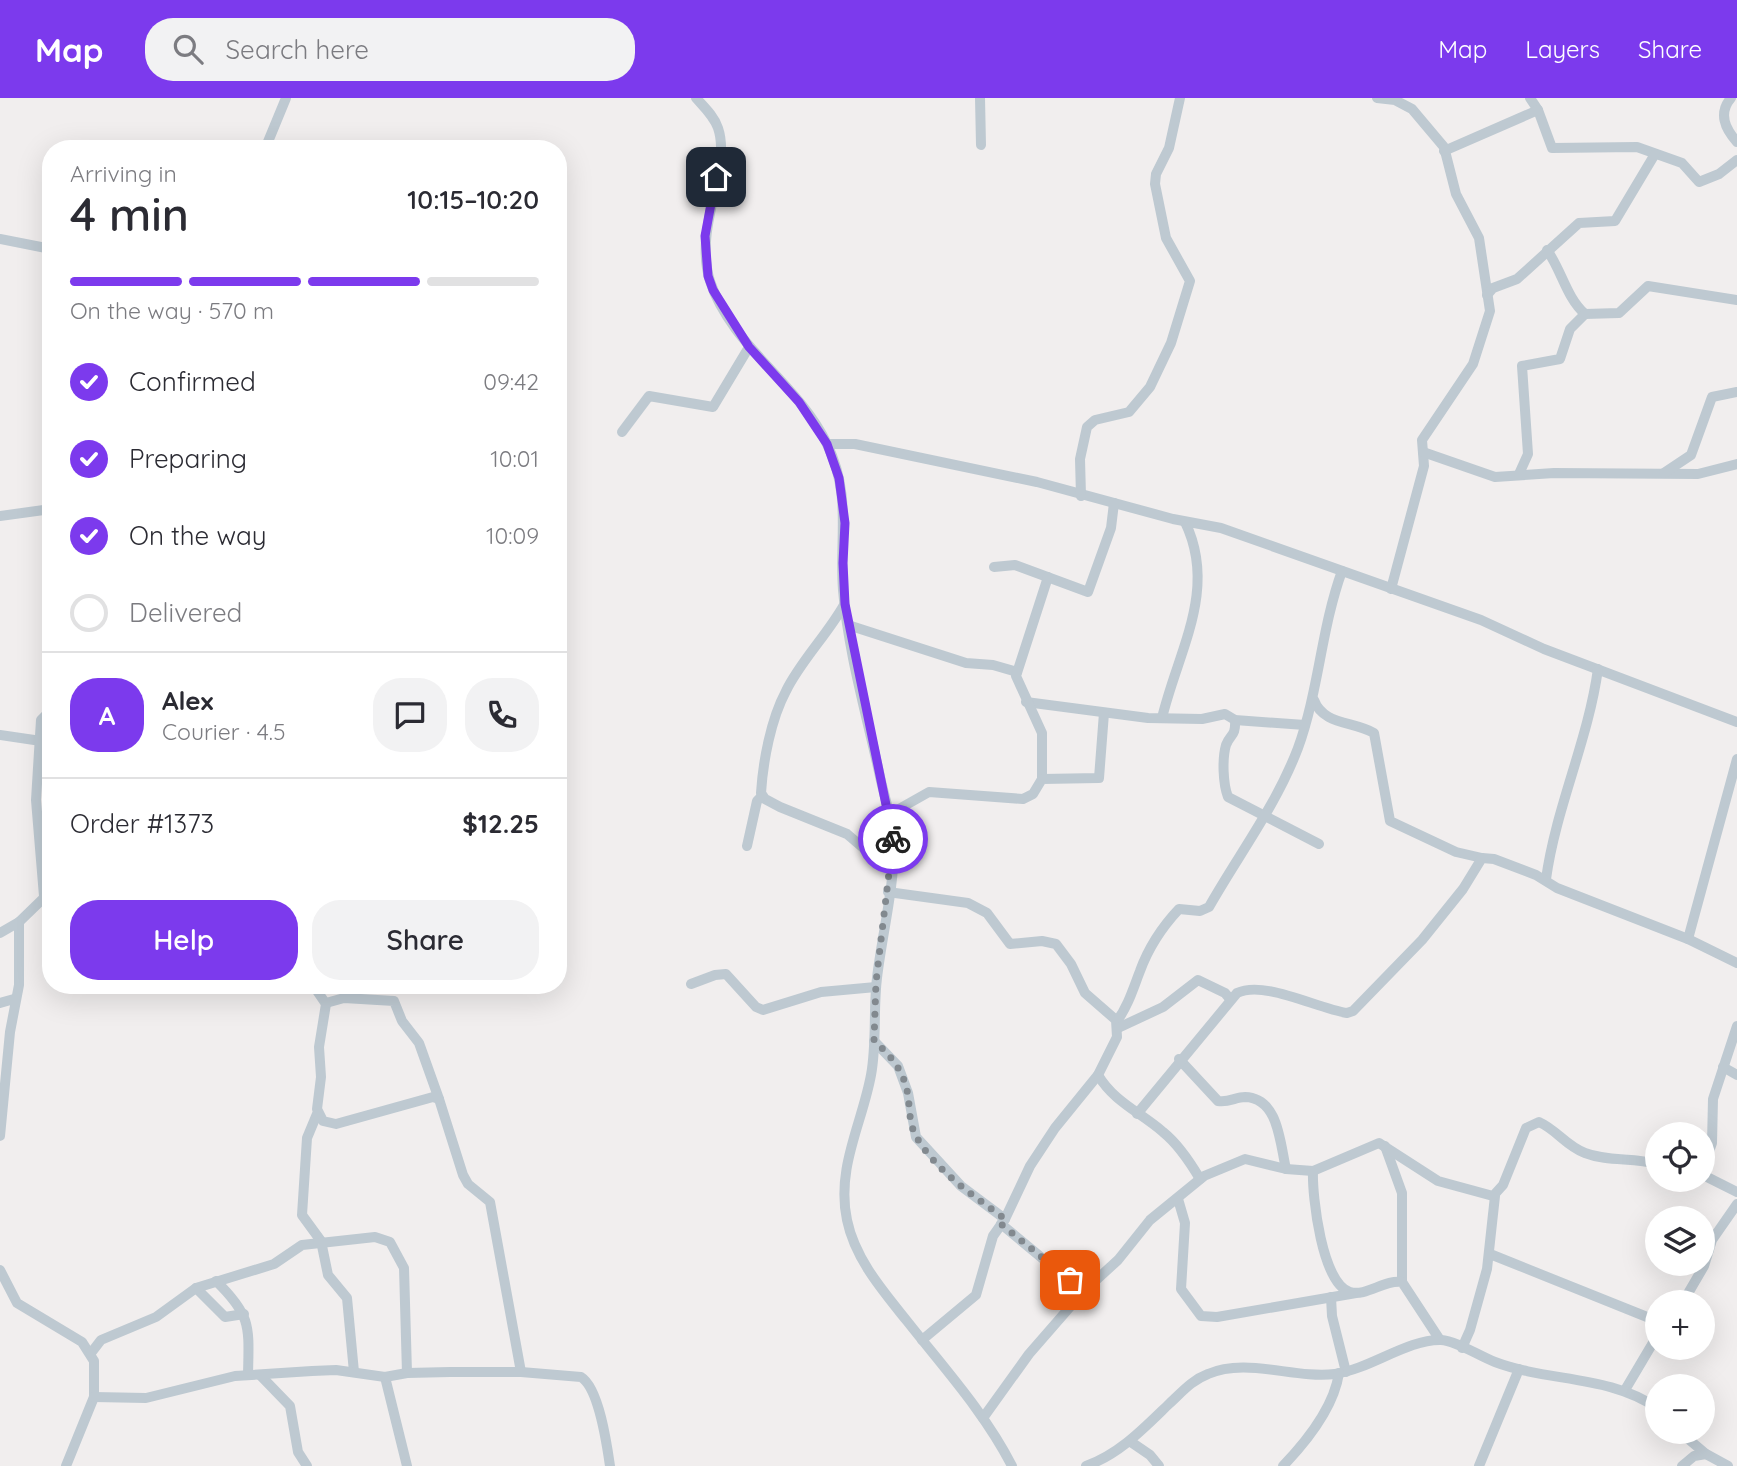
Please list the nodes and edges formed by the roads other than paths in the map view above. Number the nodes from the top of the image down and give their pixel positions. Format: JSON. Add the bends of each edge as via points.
{"nodes":[{"id":1,"x":286,"y":98,"type":"edge"},
{"id":2,"x":696,"y":98,"type":"edge"},
{"id":3,"x":980,"y":98,"type":"edge"},
{"id":4,"x":1180,"y":98,"type":"edge"},
{"id":5,"x":1377,"y":98,"type":"edge"},
{"id":6,"x":1530,"y":98,"type":"edge"},
{"id":7,"x":1731,"y":98,"type":"edge"},
{"id":8,"x":1394,"y":99,"type":"edge"},
{"id":9,"x":1538,"y":110,"type":"junction"},
{"id":10,"x":269,"y":140,"type":"edge"},
{"id":11,"x":1737,"y":142,"type":"edge"},
{"id":12,"x":981,"y":145,"type":"dead end"},
{"id":13,"x":1444,"y":151,"type":"junction"},
{"id":14,"x":1655,"y":154,"type":"junction"},
{"id":15,"x":1737,"y":160,"type":"edge"},
{"id":16,"x":0,"y":239,"type":"edge"},
{"id":17,"x":42,"y":246,"type":"edge"},
{"id":18,"x":1547,"y":250,"type":"junction"},
{"id":19,"x":1487,"y":295,"type":"junction"},
{"id":20,"x":1737,"y":300,"type":"edge"},
{"id":21,"x":1585,"y":314,"type":"junction"},
{"id":22,"x":749,"y":347,"type":"junction"},
{"id":23,"x":1737,"y":392,"type":"edge"},
{"id":24,"x":622,"y":432,"type":"dead end"},
{"id":25,"x":827,"y":444,"type":"junction"},
{"id":26,"x":1423,"y":452,"type":"junction"},
{"id":27,"x":1737,"y":464,"type":"edge"},
{"id":28,"x":1664,"y":473,"type":"junction"},
{"id":29,"x":1519,"y":474,"type":"junction"},
{"id":30,"x":1081,"y":496,"type":"junction"},
{"id":31,"x":1114,"y":503,"type":"junction"},
{"id":32,"x":42,"y":510,"type":"edge"},
{"id":33,"x":0,"y":516,"type":"edge"},
{"id":34,"x":1185,"y":522,"type":"junction"},
{"id":35,"x":994,"y":567,"type":"dead end"},
{"id":36,"x":1342,"y":571,"type":"junction"},
{"id":37,"x":1048,"y":577,"type":"junction"},
{"id":38,"x":1391,"y":589,"type":"junction"},
{"id":39,"x":845,"y":604,"type":"junction"},
{"id":40,"x":848,"y":625,"type":"junction"},
{"id":41,"x":1598,"y":669,"type":"junction"},
{"id":42,"x":1017,"y":673,"type":"junction"},
{"id":43,"x":1314,"y":699,"type":"junction"},
{"id":44,"x":1026,"y":702,"type":"junction"},
{"id":45,"x":1104,"y":713,"type":"junction"},
{"id":46,"x":1162,"y":718,"type":"junction"},
{"id":47,"x":42,"y":719,"type":"edge"},
{"id":48,"x":1235,"y":720,"type":"junction"},
{"id":49,"x":1737,"y":722,"type":"edge"},
{"id":50,"x":1305,"y":725,"type":"junction"},
{"id":51,"x":0,"y":735,"type":"edge"},
{"id":52,"x":41,"y":741,"type":"junction"},
{"id":53,"x":1737,"y":759,"type":"edge"},
{"id":54,"x":1042,"y":779,"type":"junction"},
{"id":55,"x":762,"y":796,"type":"junction"},
{"id":56,"x":890,"y":814,"type":"junction"},
{"id":57,"x":1267,"y":814,"type":"junction"},
{"id":58,"x":1320,"y":844,"type":"dead end"},
{"id":59,"x":747,"y":846,"type":"dead end"},
{"id":60,"x":42,"y":851,"type":"edge"},
{"id":61,"x":1482,"y":858,"type":"junction"},
{"id":62,"x":892,"y":866,"type":"junction"},
{"id":63,"x":1546,"y":879,"type":"junction"},
{"id":64,"x":888,"y":892,"type":"junction"},
{"id":65,"x":42,"y":898,"type":"edge"},
{"id":66,"x":19,"y":922,"type":"junction"},
{"id":67,"x":0,"y":933,"type":"edge"},
{"id":68,"x":1688,"y":939,"type":"junction"},
{"id":69,"x":1737,"y":963,"type":"edge"},
{"id":70,"x":691,"y":984,"type":"dead end"},
{"id":71,"x":876,"y":987,"type":"junction"},
{"id":72,"x":320,"y":994,"type":"edge"},
{"id":73,"x":15,"y":999,"type":"junction"},
{"id":74,"x":1230,"y":999,"type":"junction"},
{"id":75,"x":0,"y":1003,"type":"edge"},
{"id":76,"x":326,"y":1003,"type":"junction"},
{"id":77,"x":1117,"y":1025,"type":"junction"},
{"id":78,"x":1737,"y":1026,"type":"edge"},
{"id":79,"x":874,"y":1041,"type":"junction"},
{"id":80,"x":1179,"y":1059,"type":"junction"},
{"id":81,"x":1723,"y":1067,"type":"junction"},
{"id":82,"x":1737,"y":1075,"type":"edge"},
{"id":83,"x":1098,"y":1076,"type":"junction"},
{"id":84,"x":439,"y":1099,"type":"junction"},
{"id":85,"x":317,"y":1114,"type":"junction"},
{"id":86,"x":1137,"y":1114,"type":"junction"},
{"id":87,"x":1711,"y":1122,"type":"edge"},
{"id":88,"x":0,"y":1136,"type":"edge"},
{"id":89,"x":1385,"y":1146,"type":"junction"},
{"id":90,"x":1645,"y":1162,"type":"edge"},
{"id":91,"x":1286,"y":1169,"type":"junction"},
{"id":92,"x":1312,"y":1171,"type":"junction"},
{"id":93,"x":1200,"y":1179,"type":"junction"},
{"id":94,"x":1715,"y":1181,"type":"edge"},
{"id":95,"x":1737,"y":1192,"type":"edge"},
{"id":96,"x":1495,"y":1196,"type":"junction"},
{"id":97,"x":1178,"y":1199,"type":"junction"},
{"id":98,"x":1737,"y":1204,"type":"edge"},
{"id":99,"x":1003,"y":1221,"type":"junction"},
{"id":100,"x":321,"y":1241,"type":"junction"},
{"id":101,"x":1490,"y":1254,"type":"junction"},
{"id":102,"x":0,"y":1270,"type":"edge"},
{"id":103,"x":216,"y":1281,"type":"junction"},
{"id":104,"x":1402,"y":1282,"type":"junction"},
{"id":105,"x":196,"y":1288,"type":"junction"},
{"id":106,"x":1690,"y":1290,"type":"edge"},
{"id":107,"x":1083,"y":1292,"type":"junction"},
{"id":108,"x":1356,"y":1293,"type":"junction"},
{"id":109,"x":1331,"y":1297,"type":"junction"},
{"id":110,"x":244,"y":1314,"type":"junction"},
{"id":111,"x":1645,"y":1316,"type":"edge"},
{"id":112,"x":922,"y":1340,"type":"junction"},
{"id":113,"x":1440,"y":1340,"type":"junction"},
{"id":114,"x":1462,"y":1348,"type":"junction"},
{"id":115,"x":91,"y":1353,"type":"junction"},
{"id":116,"x":1645,"y":1356,"type":"edge"},
{"id":117,"x":1519,"y":1369,"type":"junction"},
{"id":118,"x":354,"y":1372,"type":"junction"},
{"id":119,"x":521,"y":1372,"type":"junction"},
{"id":120,"x":407,"y":1373,"type":"junction"},
{"id":121,"x":1343,"y":1373,"type":"junction"},
{"id":122,"x":248,"y":1375,"type":"junction"},
{"id":123,"x":260,"y":1375,"type":"junction"},
{"id":124,"x":385,"y":1377,"type":"junction"},
{"id":125,"x":1625,"y":1390,"type":"junction"},
{"id":126,"x":94,"y":1397,"type":"junction"},
{"id":127,"x":1645,"y":1401,"type":"edge"},
{"id":128,"x":984,"y":1418,"type":"junction"},
{"id":129,"x":1131,"y":1442,"type":"junction"},
{"id":130,"x":1688,"y":1444,"type":"edge"},
{"id":131,"x":1693,"y":1444,"type":"edge"},
{"id":132,"x":1706,"y":1454,"type":"junction"},
{"id":133,"x":1684,"y":1464,"type":"edge"},
{"id":134,"x":66,"y":1466,"type":"edge"},
{"id":135,"x":307,"y":1466,"type":"edge"},
{"id":136,"x":407,"y":1466,"type":"edge"},
{"id":137,"x":610,"y":1466,"type":"edge"},
{"id":138,"x":1012,"y":1466,"type":"edge"},
{"id":139,"x":1086,"y":1466,"type":"edge"},
{"id":140,"x":1158,"y":1466,"type":"edge"},
{"id":141,"x":1283,"y":1466,"type":"edge"},
{"id":142,"x":1479,"y":1466,"type":"edge"},
{"id":143,"x":1728,"y":1466,"type":"edge"}],
"edges":[{"from":1,"to":10,"type":"street"},
{"from":2,"to":22,"type":"street","via":[[715,120],[721,139],[705,236],[708,276]]},
{"from":3,"to":12,"type":"street"},
{"from":4,"to":30,"type":"street","via":[[1156,184],[1166,238],[1190,281],[1171,342],[1150,387],[1129,412],[1095,419],[1087,427],[1080,459]]},
{"from":5,"to":8,"type":"street"},
{"from":6,"to":9,"type":"street"},
{"from":7,"to":11,"type":"street","via":[[1724,109],[1725,126]]},
{"from":8,"to":13,"type":"street","via":[[1424,120]]},
{"from":9,"to":13,"type":"street"},
{"from":9,"to":14,"type":"street","via":[[1552,148],[1625,145]]},
{"from":13,"to":19,"type":"street","via":[[1461,206],[1479,238]]},
{"from":14,"to":15,"type":"street","via":[[1682,163],[1699,182]]},
{"from":14,"to":18,"type":"street","via":[[1615,221],[1582,222]]},
{"from":16,"to":17,"type":"street"},
{"from":18,"to":19,"type":"street","via":[[1517,279]]},
{"from":18,"to":21,"type":"street","via":[[1556,262],[1564,290]]},
{"from":19,"to":26,"type":"street","via":[[1489,315],[1473,364],[1424,435]]},
{"from":20,"to":21,"type":"street","via":[[1648,286],[1619,313]]},
{"from":21,"to":29,"type":"street","via":[[1570,329],[1560,359],[1522,366],[1528,454]]},
{"from":22,"to":24,"type":"street","via":[[713,407],[649,396]]},
{"from":22,"to":25,"type":"street","via":[[791,391]]},
{"from":23,"to":28,"type":"street","via":[[1712,397],[1691,455]]},
{"from":25,"to":30,"type":"street","via":[[855,444],[1037,482]]},
{"from":25,"to":39,"type":"street","via":[[844,502]]},
{"from":26,"to":29,"type":"street","via":[[1488,475]]},
{"from":26,"to":38,"type":"street","via":[[1418,493]]},
{"from":27,"to":28,"type":"street","via":[[1698,474]]},
{"from":28,"to":29,"type":"street"},
{"from":30,"to":31,"type":"street"},
{"from":31,"to":34,"type":"street"},
{"from":31,"to":37,"type":"street","via":[[1111,528],[1090,590],[1077,590]]},
{"from":32,"to":33,"type":"street"},
{"from":34,"to":36,"type":"street","via":[[1232,532]]},
{"from":34,"to":46,"type":"street","via":[[1194,538],[1200,583]]},
{"from":35,"to":37,"type":"street","via":[[1015,565]]},
{"from":36,"to":38,"type":"street"},
{"from":36,"to":43,"type":"street","via":[[1325,628]]},
{"from":37,"to":42,"type":"street"},
{"from":38,"to":41,"type":"street","via":[[1481,620]]},
{"from":39,"to":40,"type":"street"},
{"from":39,"to":55,"type":"street","via":[[785,693],[765,765]]},
{"from":40,"to":42,"type":"street","via":[[970,664]]},
{"from":40,"to":56,"type":"street"},
{"from":41,"to":49,"type":"street"},
{"from":41,"to":63,"type":"street"},
{"from":42,"to":44,"type":"street"},
{"from":43,"to":50,"type":"street"},
{"from":43,"to":61,"type":"street","via":[[1326,717],[1374,733],[1390,821],[1456,852]]},
{"from":44,"to":45,"type":"street"},
{"from":44,"to":54,"type":"street","via":[[1043,738]]},
{"from":45,"to":46,"type":"street"},
{"from":45,"to":54,"type":"street","via":[[1100,777]]},
{"from":46,"to":48,"type":"street","via":[[1202,719],[1225,714]]},
{"from":47,"to":52,"type":"street"},
{"from":48,"to":50,"type":"street"},
{"from":48,"to":57,"type":"street","via":[[1235,734],[1225,747],[1228,797]]},
{"from":50,"to":57,"type":"street"},
{"from":51,"to":52,"type":"street"},
{"from":52,"to":60,"type":"street","via":[[36,800]]},
{"from":53,"to":68,"type":"street"},
{"from":54,"to":56,"type":"street","via":[[1023,799],[929,792]]},
{"from":55,"to":59,"type":"street"},
{"from":55,"to":62,"type":"street","via":[[847,834]]},
{"from":56,"to":62,"type":"street"},
{"from":57,"to":58,"type":"street"},
{"from":57,"to":77,"type":"street","via":[[1209,907],[1179,909],[1166,925]]},
{"from":61,"to":63,"type":"street"},
{"from":61,"to":74,"type":"street","via":[[1422,940],[1350,1013],[1261,989],[1244,989]]},
{"from":62,"to":64,"type":"street"},
{"from":63,"to":68,"type":"street","via":[[1557,888]]},
{"from":64,"to":71,"type":"street"},
{"from":64,"to":77,"type":"street","via":[[968,903],[987,913],[1010,944],[1056,944],[1085,993]]},
{"from":65,"to":66,"type":"street"},
{"from":66,"to":67,"type":"street"},
{"from":66,"to":73,"type":"street"},
{"from":68,"to":69,"type":"street"},
{"from":70,"to":71,"type":"street","via":[[726,974],[763,1010],[821,992]]},
{"from":71,"to":79,"type":"street"},
{"from":72,"to":76,"type":"street"},
{"from":73,"to":75,"type":"street"},
{"from":73,"to":88,"type":"street"},
{"from":74,"to":77,"type":"street","via":[[1198,980],[1163,1007]]},
{"from":74,"to":80,"type":"street"},
{"from":76,"to":84,"type":"street","via":[[344,998],[394,1001],[419,1043]]},
{"from":76,"to":85,"type":"street"},
{"from":77,"to":83,"type":"street","via":[[1117,1037]]},
{"from":78,"to":81,"type":"street"},
{"from":79,"to":99,"type":"street","via":[[898,1066],[916,1137],[954,1180]]},
{"from":79,"to":112,"type":"street","via":[[869,1084],[845,1171],[846,1216],[864,1263]]},
{"from":80,"to":86,"type":"street"},
{"from":80,"to":91,"type":"street","via":[[1218,1101],[1247,1097],[1267,1106]]},
{"from":81,"to":82,"type":"street"},
{"from":81,"to":87,"type":"street"},
{"from":83,"to":86,"type":"street","via":[[1109,1092]]},
{"from":83,"to":99,"type":"street","via":[[1030,1166]]},
{"from":84,"to":85,"type":"street","via":[[336,1124],[326,1123]]},
{"from":84,"to":119,"type":"street","via":[[463,1175],[490,1202]]},
{"from":85,"to":100,"type":"street","via":[[307,1138],[301,1208]]},
{"from":86,"to":93,"type":"street","via":[[1166,1134]]},
{"from":89,"to":92,"type":"street","via":[[1371,1145]]},
{"from":89,"to":96,"type":"street","via":[[1438,1181]]},
{"from":89,"to":104,"type":"street","via":[[1402,1194]]},
{"from":90,"to":96,"type":"street","via":[[1588,1155],[1571,1147],[1551,1127],[1534,1122],[1526,1128]]},
{"from":91,"to":92,"type":"street"},
{"from":91,"to":93,"type":"street","via":[[1245,1159]]},
{"from":92,"to":108,"type":"street","via":[[1320,1237],[1340,1286]]},
{"from":93,"to":97,"type":"street"},
{"from":94,"to":95,"type":"street"},
{"from":96,"to":101,"type":"street"},
{"from":97,"to":107,"type":"street","via":[[1150,1220],[1118,1260]]},
{"from":97,"to":109,"type":"street","via":[[1185,1230],[1181,1289],[1201,1316]]},
{"from":98,"to":106,"type":"street","via":[[1712,1240]]},
{"from":99,"to":107,"type":"street"},
{"from":99,"to":112,"type":"street","via":[[993,1236],[976,1295]]},
{"from":100,"to":103,"type":"street","via":[[298,1247],[262,1269]]},
{"from":100,"to":118,"type":"street","via":[[328,1275],[347,1298]]},
{"from":100,"to":120,"type":"street","via":[[374,1237],[396,1249],[404,1268]]},
{"from":101,"to":111,"type":"street"},
{"from":101,"to":114,"type":"street"},
{"from":102,"to":115,"type":"street","via":[[17,1303],[74,1336]]},
{"from":103,"to":105,"type":"street"},
{"from":103,"to":110,"type":"street"},
{"from":104,"to":108,"type":"street"},
{"from":104,"to":113,"type":"street"},
{"from":105,"to":110,"type":"street","via":[[225,1317]]},
{"from":105,"to":115,"type":"street","via":[[156,1317],[101,1340]]},
{"from":107,"to":128,"type":"street","via":[[1029,1354]]},
{"from":108,"to":109,"type":"street"},
{"from":109,"to":121,"type":"street"},
{"from":110,"to":122,"type":"street","via":[[249,1336]]},
{"from":112,"to":128,"type":"street"},
{"from":113,"to":114,"type":"street"},
{"from":113,"to":121,"type":"street"},
{"from":114,"to":117,"type":"street"},
{"from":115,"to":126,"type":"street","via":[[96,1371]]},
{"from":116,"to":125,"type":"street"},
{"from":117,"to":125,"type":"street"},
{"from":117,"to":142,"type":"street"},
{"from":118,"to":123,"type":"street"},
{"from":118,"to":124,"type":"street"},
{"from":119,"to":120,"type":"street"},
{"from":119,"to":137,"type":"street","via":[[586,1380]]},
{"from":120,"to":124,"type":"street"},
{"from":121,"to":129,"type":"street","via":[[1227,1369],[1208,1373],[1193,1381]]},
{"from":121,"to":141,"type":"street","via":[[1316,1424]]},
{"from":122,"to":123,"type":"street"},
{"from":122,"to":126,"type":"street","via":[[146,1398]]},
{"from":123,"to":135,"type":"street","via":[[290,1406],[298,1452]]},
{"from":124,"to":136,"type":"street"},
{"from":125,"to":127,"type":"street"},
{"from":126,"to":134,"type":"street"},
{"from":128,"to":138,"type":"street"},
{"from":129,"to":139,"type":"street"},
{"from":129,"to":140,"type":"street"},
{"from":130,"to":133,"type":"street"},
{"from":131,"to":132,"type":"street"},
{"from":132,"to":133,"type":"street"},
{"from":132,"to":143,"type":"street"}]}
